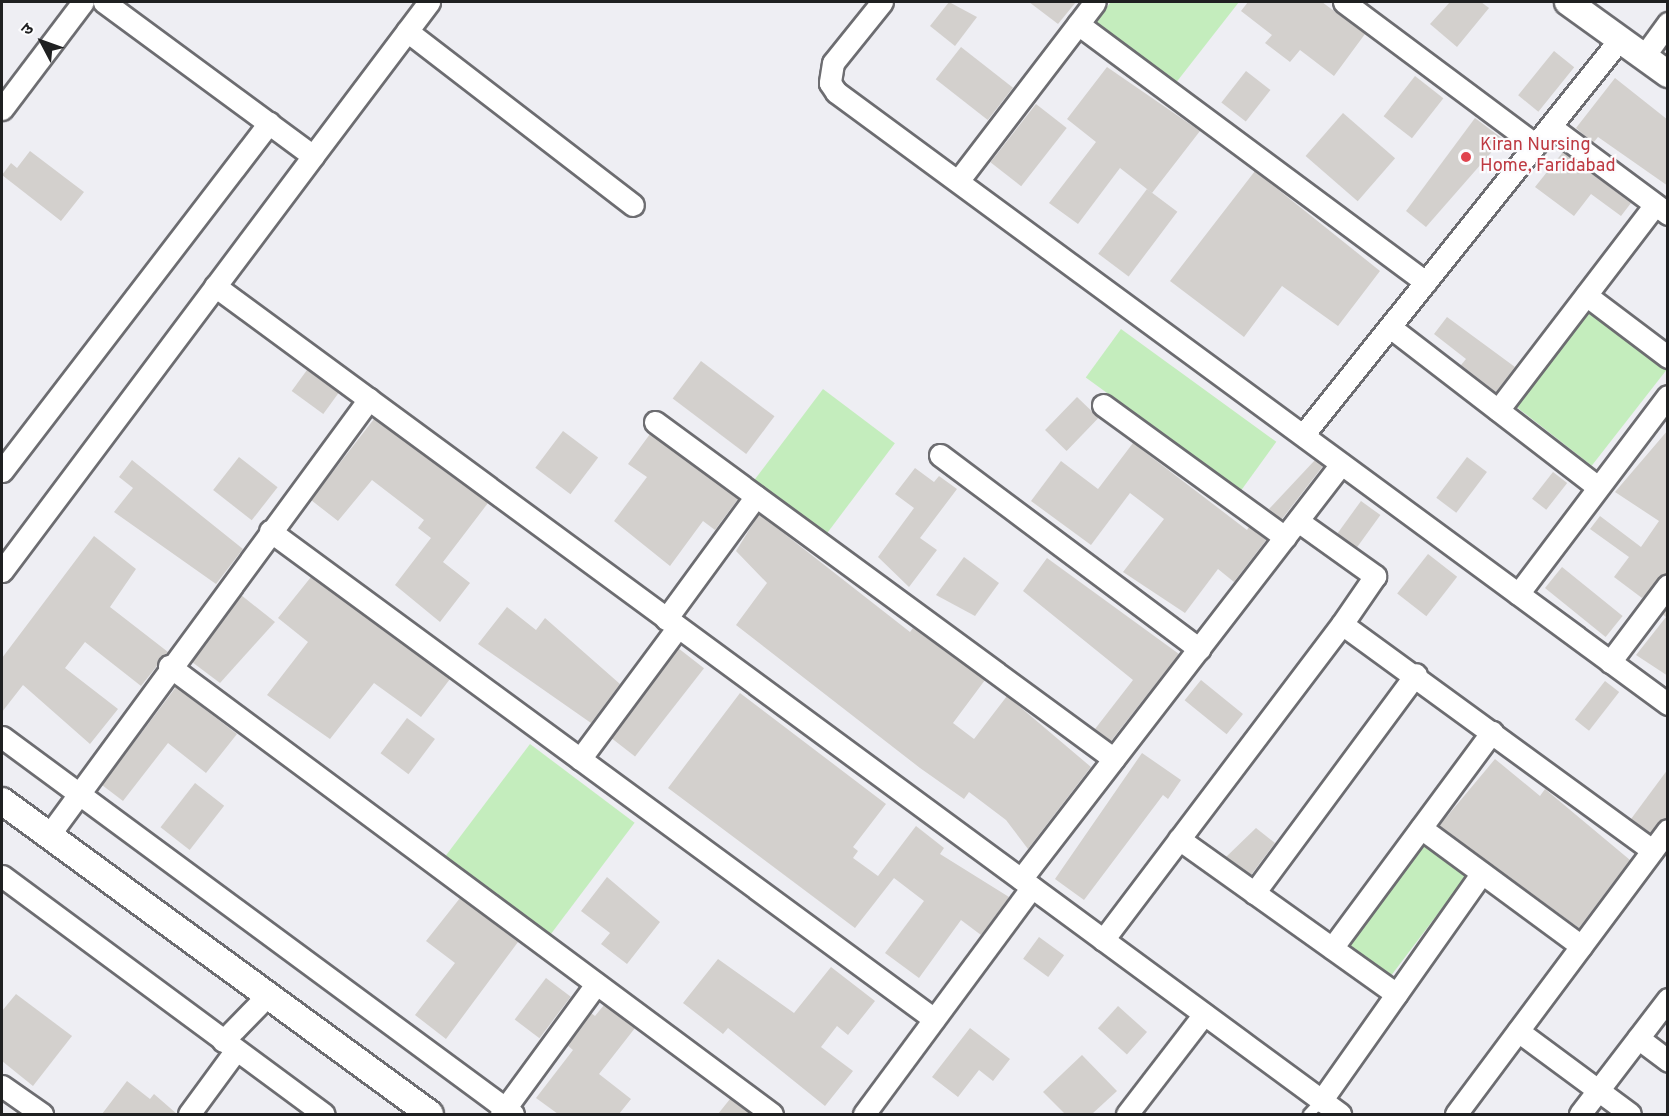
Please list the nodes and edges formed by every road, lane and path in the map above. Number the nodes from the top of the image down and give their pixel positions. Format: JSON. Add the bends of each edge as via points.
{"nodes":[{"id":1,"x":83,"y":2,"type":"edge"},
{"id":2,"x":104,"y":2,"type":"edge"},
{"id":3,"x":429,"y":2,"type":"edge"},
{"id":4,"x":882,"y":2,"type":"edge"},
{"id":5,"x":1095,"y":2,"type":"edge"},
{"id":6,"x":1344,"y":2,"type":"edge"},
{"id":7,"x":1568,"y":2,"type":"edge"},
{"id":8,"x":1668,"y":23,"type":"edge"},
{"id":9,"x":1078,"y":24,"type":"junction"},
{"id":10,"x":407,"y":31,"type":"junction"},
{"id":11,"x":1620,"y":39,"type":"junction"},
{"id":12,"x":1644,"y":56,"type":"junction"},
{"id":13,"x":1668,"y":74,"type":"edge"},
{"id":14,"x":2,"y":109,"type":"edge"},
{"id":15,"x":269,"y":123,"type":"junction"},
{"id":16,"x":1551,"y":127,"type":"junction"},
{"id":17,"x":1536,"y":145,"type":"junction"},
{"id":18,"x":313,"y":156,"type":"junction"},
{"id":19,"x":958,"y":181,"type":"junction"},
{"id":20,"x":633,"y":205,"type":"dead end"},
{"id":21,"x":1661,"y":209,"type":"edge"},
{"id":22,"x":1426,"y":282,"type":"junction"},
{"id":23,"x":215,"y":286,"type":"junction"},
{"id":24,"x":1587,"y":295,"type":"junction"},
{"id":25,"x":1390,"y":327,"type":"junction"},
{"id":26,"x":1668,"y":357,"type":"edge"},
{"id":27,"x":1668,"y":396,"type":"edge"},
{"id":28,"x":369,"y":399,"type":"junction"},
{"id":29,"x":1103,"y":405,"type":"dead end"},
{"id":30,"x":1498,"y":410,"type":"junction"},
{"id":31,"x":655,"y":422,"type":"dead end"},
{"id":32,"x":1303,"y":435,"type":"junction"},
{"id":33,"x":940,"y":455,"type":"dead end"},
{"id":34,"x":1341,"y":464,"type":"junction"},
{"id":35,"x":2,"y":471,"type":"edge"},
{"id":36,"x":1598,"y":487,"type":"junction"},
{"id":37,"x":756,"y":496,"type":"junction"},
{"id":38,"x":1298,"y":520,"type":"junction"},
{"id":39,"x":270,"y":531,"type":"junction"},
{"id":40,"x":1285,"y":537,"type":"junction"},
{"id":41,"x":2,"y":571,"type":"edge"},
{"id":42,"x":1668,"y":585,"type":"edge"},
{"id":43,"x":1518,"y":594,"type":"junction"},
{"id":44,"x":672,"y":623,"type":"junction"},
{"id":45,"x":1342,"y":624,"type":"junction"},
{"id":46,"x":1199,"y":649,"type":"junction"},
{"id":47,"x":1610,"y":662,"type":"junction"},
{"id":48,"x":170,"y":666,"type":"junction"},
{"id":49,"x":1416,"y":675,"type":"junction"},
{"id":50,"x":1668,"y":704,"type":"edge"},
{"id":51,"x":1492,"y":732,"type":"junction"},
{"id":52,"x":2,"y":737,"type":"edge"},
{"id":53,"x":580,"y":759,"type":"junction"},
{"id":54,"x":1114,"y":759,"type":"junction"},
{"id":55,"x":75,"y":793,"type":"junction"},
{"id":56,"x":2,"y":801,"type":"edge"},
{"id":57,"x":1421,"y":828,"type":"junction"},
{"id":58,"x":1668,"y":830,"type":"edge"},
{"id":59,"x":49,"y":835,"type":"junction"},
{"id":60,"x":1179,"y":839,"type":"junction"},
{"id":61,"x":1652,"y":850,"type":"junction"},
{"id":62,"x":1482,"y":873,"type":"junction"},
{"id":63,"x":2,"y":876,"type":"edge"},
{"id":64,"x":1027,"y":883,"type":"junction"},
{"id":65,"x":1254,"y":893,"type":"junction"},
{"id":66,"x":1103,"y":940,"type":"junction"},
{"id":67,"x":1581,"y":946,"type":"junction"},
{"id":68,"x":1332,"y":948,"type":"junction"},
{"id":69,"x":596,"y":984,"type":"junction"},
{"id":70,"x":1396,"y":994,"type":"junction"},
{"id":71,"x":268,"y":995,"type":"junction"},
{"id":72,"x":1668,"y":999,"type":"edge"},
{"id":73,"x":1204,"y":1014,"type":"junction"},
{"id":74,"x":934,"y":1019,"type":"junction"},
{"id":75,"x":1518,"y":1031,"type":"junction"},
{"id":76,"x":1638,"y":1038,"type":"junction"},
{"id":77,"x":230,"y":1045,"type":"junction"},
{"id":78,"x":1668,"y":1060,"type":"edge"},
{"id":79,"x":2,"y":1086,"type":"edge"},
{"id":80,"x":1598,"y":1091,"type":"junction"},
{"id":81,"x":1315,"y":1108,"type":"edge"},
{"id":82,"x":506,"y":1113,"type":"edge"},
{"id":83,"x":42,"y":1114,"type":"edge"},
{"id":84,"x":189,"y":1114,"type":"edge"},
{"id":85,"x":324,"y":1114,"type":"edge"},
{"id":86,"x":430,"y":1114,"type":"edge"},
{"id":87,"x":772,"y":1114,"type":"edge"},
{"id":88,"x":864,"y":1114,"type":"edge"},
{"id":89,"x":1127,"y":1114,"type":"edge"},
{"id":90,"x":1340,"y":1114,"type":"edge"},
{"id":91,"x":1456,"y":1114,"type":"edge"},
{"id":92,"x":1580,"y":1114,"type":"edge"},
{"id":93,"x":1630,"y":1114,"type":"edge"}],
"edges":[{"from":1,"to":14,"type":"street"},
{"from":2,"to":15,"type":"street"},
{"from":3,"to":10,"type":"street"},
{"from":4,"to":19,"type":"street","via":[[833,63],[830,82]]},
{"from":5,"to":9,"type":"street"},
{"from":6,"to":17,"type":"street"},
{"from":7,"to":11,"type":"street"},
{"from":8,"to":12,"type":"street"},
{"from":9,"to":19,"type":"street"},
{"from":9,"to":22,"type":"street"},
{"from":10,"to":18,"type":"street"},
{"from":10,"to":20,"type":"street"},
{"from":11,"to":12,"type":"street"},
{"from":11,"to":16,"type":"street"},
{"from":12,"to":13,"type":"street"},
{"from":15,"to":18,"type":"street"},
{"from":15,"to":35,"type":"street"},
{"from":16,"to":17,"type":"street"},
{"from":16,"to":21,"type":"street"},
{"from":17,"to":22,"type":"street"},
{"from":18,"to":23,"type":"street"},
{"from":19,"to":32,"type":"street"},
{"from":21,"to":24,"type":"street"},
{"from":22,"to":25,"type":"street"},
{"from":23,"to":28,"type":"street"},
{"from":23,"to":41,"type":"street"},
{"from":24,"to":26,"type":"street"},
{"from":24,"to":30,"type":"street"},
{"from":25,"to":30,"type":"street"},
{"from":25,"to":32,"type":"street"},
{"from":27,"to":36,"type":"street"},
{"from":28,"to":39,"type":"street"},
{"from":28,"to":44,"type":"street"},
{"from":29,"to":40,"type":"street"},
{"from":30,"to":36,"type":"street"},
{"from":31,"to":37,"type":"street"},
{"from":32,"to":34,"type":"street"},
{"from":33,"to":46,"type":"street"},
{"from":34,"to":38,"type":"street"},
{"from":34,"to":43,"type":"street"},
{"from":36,"to":43,"type":"street"},
{"from":37,"to":44,"type":"street"},
{"from":37,"to":54,"type":"street"},
{"from":38,"to":40,"type":"street"},
{"from":38,"to":45,"type":"street","via":[[1376,576]]},
{"from":39,"to":48,"type":"street"},
{"from":39,"to":53,"type":"street"},
{"from":40,"to":46,"type":"street"},
{"from":42,"to":47,"type":"street"},
{"from":43,"to":47,"type":"street"},
{"from":44,"to":53,"type":"street"},
{"from":44,"to":64,"type":"street"},
{"from":45,"to":49,"type":"street"},
{"from":45,"to":60,"type":"street"},
{"from":46,"to":54,"type":"street"},
{"from":47,"to":50,"type":"street"},
{"from":48,"to":55,"type":"street"},
{"from":48,"to":69,"type":"street"},
{"from":49,"to":51,"type":"street"},
{"from":49,"to":65,"type":"street"},
{"from":51,"to":57,"type":"street"},
{"from":51,"to":61,"type":"street"},
{"from":52,"to":55,"type":"street"},
{"from":53,"to":74,"type":"street"},
{"from":54,"to":64,"type":"street"},
{"from":55,"to":59,"type":"street"},
{"from":55,"to":82,"type":"street"},
{"from":56,"to":59,"type":"street"},
{"from":57,"to":62,"type":"street"},
{"from":57,"to":68,"type":"street"},
{"from":58,"to":61,"type":"street"},
{"from":59,"to":71,"type":"street"},
{"from":60,"to":65,"type":"street"},
{"from":60,"to":66,"type":"street"},
{"from":61,"to":67,"type":"street"},
{"from":62,"to":67,"type":"street"},
{"from":62,"to":70,"type":"street"},
{"from":63,"to":77,"type":"street"},
{"from":64,"to":66,"type":"street"},
{"from":64,"to":74,"type":"street"},
{"from":65,"to":68,"type":"street"},
{"from":66,"to":73,"type":"street"},
{"from":67,"to":75,"type":"street"},
{"from":68,"to":70,"type":"street"},
{"from":69,"to":82,"type":"street"},
{"from":69,"to":87,"type":"street"},
{"from":70,"to":81,"type":"street"},
{"from":71,"to":77,"type":"street"},
{"from":71,"to":86,"type":"street"},
{"from":72,"to":76,"type":"street"},
{"from":73,"to":81,"type":"street"},
{"from":73,"to":89,"type":"street"},
{"from":74,"to":88,"type":"street"},
{"from":75,"to":80,"type":"street"},
{"from":75,"to":91,"type":"street"},
{"from":76,"to":78,"type":"street"},
{"from":76,"to":80,"type":"street"},
{"from":77,"to":84,"type":"street"},
{"from":77,"to":85,"type":"street"},
{"from":79,"to":83,"type":"street"},
{"from":80,"to":92,"type":"street"},
{"from":80,"to":93,"type":"street"},
{"from":81,"to":90,"type":"street"}]}
